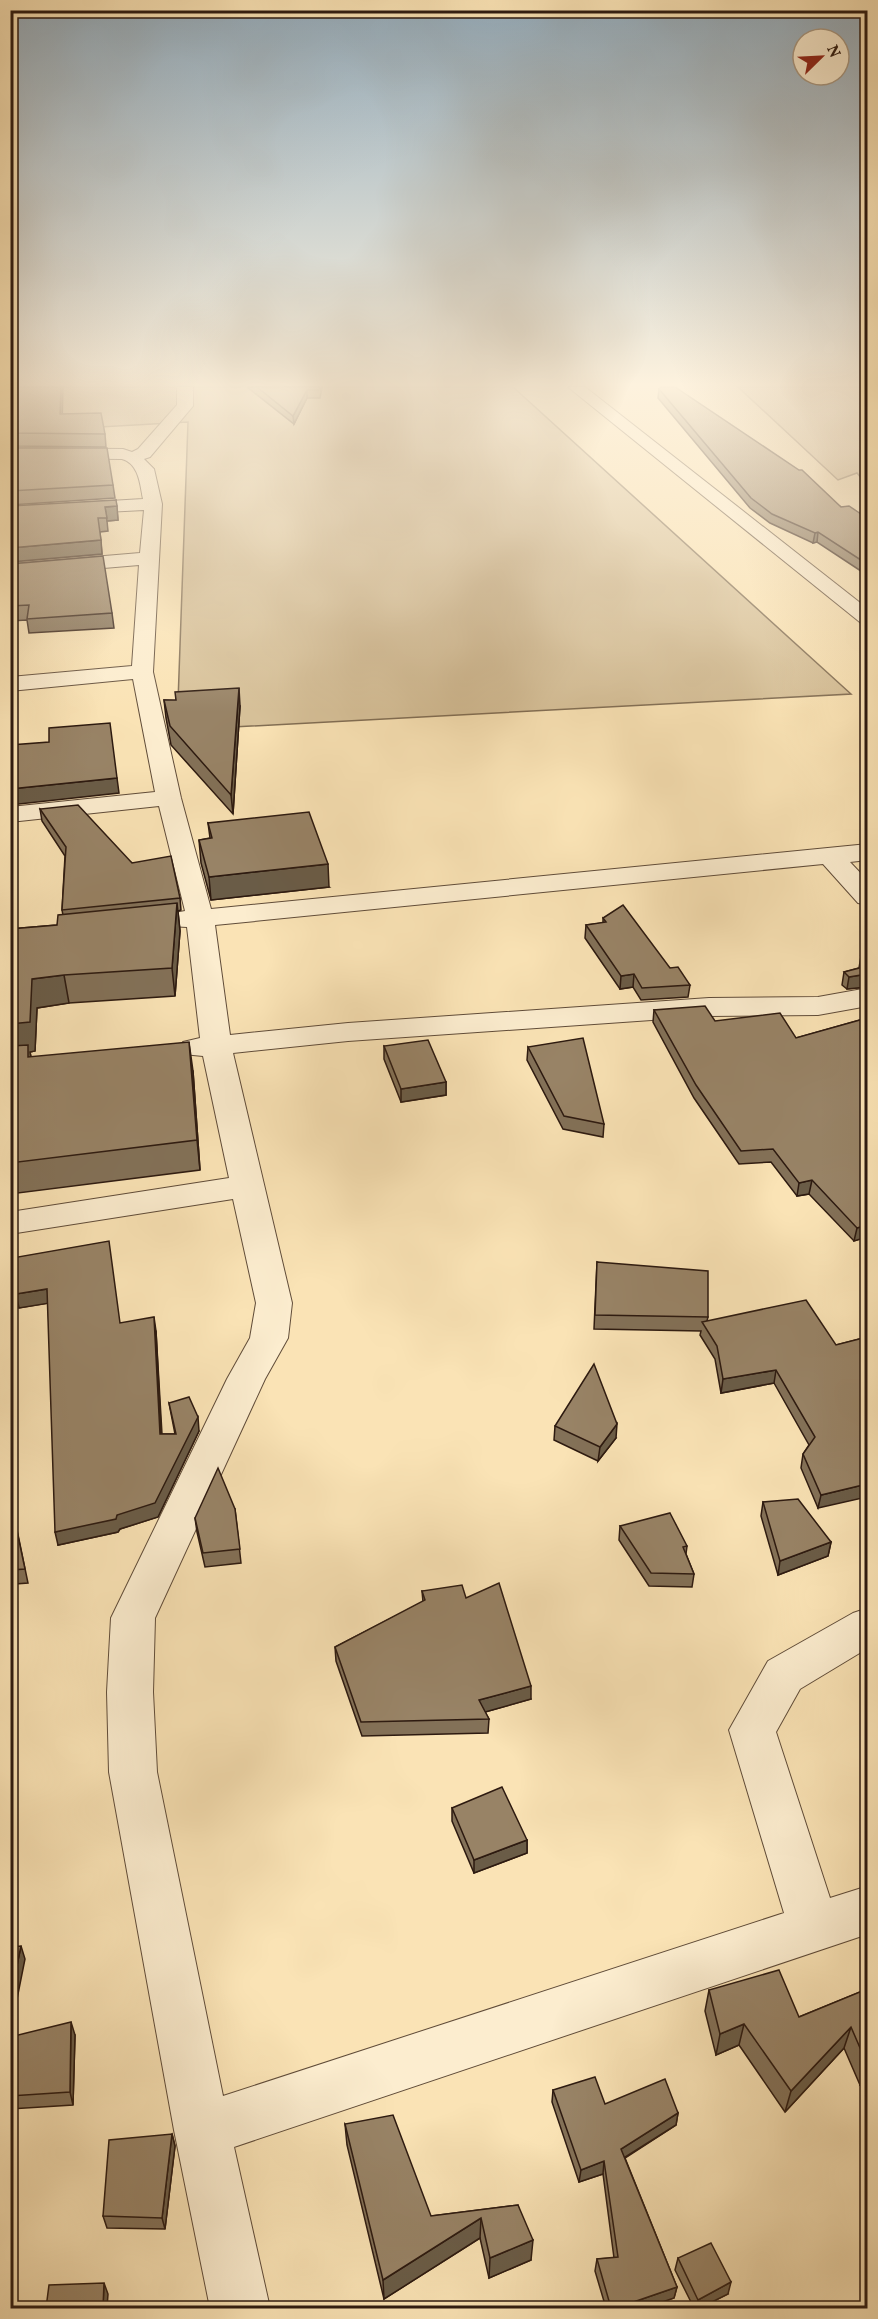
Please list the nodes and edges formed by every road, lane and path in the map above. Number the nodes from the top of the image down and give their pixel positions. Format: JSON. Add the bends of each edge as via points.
{"nodes":[{"id":1,"x":151,"y":495,"type":"edge"},
{"id":2,"x":711,"y":495,"type":"edge"},
{"id":3,"x":153,"y":504,"type":"junction"},
{"id":4,"x":10,"y":512,"type":"edge"},
{"id":5,"x":149,"y":558,"type":"junction"},
{"id":6,"x":10,"y":570,"type":"edge"},
{"id":7,"x":867,"y":619,"type":"edge"},
{"id":8,"x":142,"y":672,"type":"junction"},
{"id":9,"x":10,"y":684,"type":"edge"},
{"id":10,"x":169,"y":798,"type":"junction"},
{"id":11,"x":10,"y":815,"type":"edge"},
{"id":12,"x":867,"y":852,"type":"edge"},
{"id":13,"x":830,"y":856,"type":"junction"},
{"id":14,"x":867,"y":897,"type":"edge"},
{"id":15,"x":200,"y":918,"type":"junction"},
{"id":16,"x":153,"y":923,"type":"edge"},
{"id":17,"x":867,"y":997,"type":"edge"},
{"id":18,"x":216,"y":1046,"type":"junction"},
{"id":19,"x":170,"y":1050,"type":"edge"},
{"id":20,"x":247,"y":1186,"type":"junction"},
{"id":21,"x":10,"y":1223,"type":"edge"},
{"id":22,"x":867,"y":1626,"type":"edge"},
{"id":23,"x":867,"y":1910,"type":"edge"},
{"id":24,"x":814,"y":1927,"type":"junction"},
{"id":25,"x":202,"y":2130,"type":"junction"},
{"id":26,"x":240,"y":2308,"type":"edge"}],
"edges":[{"from":1,"to":3,"type":"street"},
{"from":2,"to":7,"type":"street"},
{"from":3,"to":4,"type":"street"},
{"from":3,"to":5,"type":"street"},
{"from":5,"to":6,"type":"street"},
{"from":5,"to":8,"type":"street"},
{"from":8,"to":9,"type":"street"},
{"from":8,"to":10,"type":"street"},
{"from":10,"to":11,"type":"street"},
{"from":10,"to":15,"type":"street"},
{"from":12,"to":13,"type":"street"},
{"from":13,"to":14,"type":"street"},
{"from":13,"to":15,"type":"street"},
{"from":15,"to":16,"type":"street"},
{"from":15,"to":18,"type":"street"},
{"from":17,"to":18,"type":"street","via":[[818,1006],[709,1007],[348,1032]]},
{"from":18,"to":19,"type":"street"},
{"from":18,"to":20,"type":"street"},
{"from":20,"to":21,"type":"street"},
{"from":20,"to":25,"type":"street","via":[[274,1303],[269,1338],[133,1618],[133,1772]]},
{"from":22,"to":24,"type":"street","via":[[784,1675],[752,1730]]},
{"from":23,"to":24,"type":"street"},
{"from":24,"to":25,"type":"street"},
{"from":25,"to":26,"type":"street"}]}
